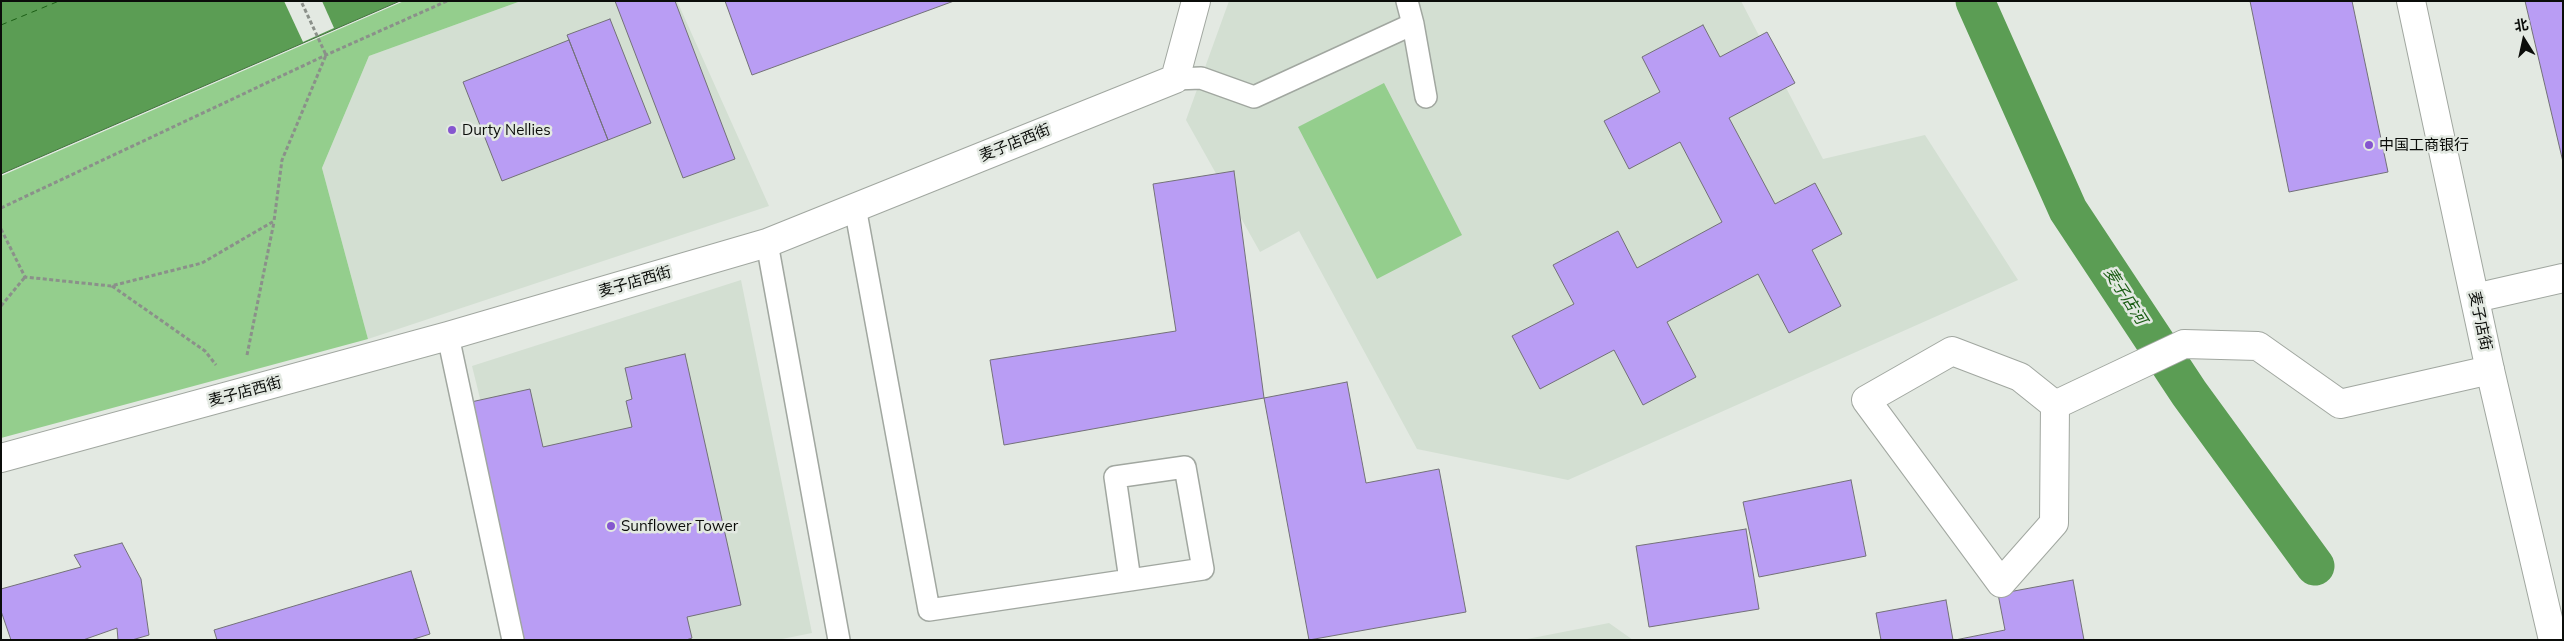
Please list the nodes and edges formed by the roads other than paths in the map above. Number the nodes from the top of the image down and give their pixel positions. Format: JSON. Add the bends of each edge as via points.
{"nodes":[{"id":1,"x":1196,"y":1,"type":"edge"},
{"id":2,"x":1407,"y":1,"type":"edge"},
{"id":3,"x":2411,"y":1,"type":"edge"},
{"id":4,"x":1413,"y":24,"type":"junction"},
{"id":5,"x":1175,"y":79,"type":"junction"},
{"id":6,"x":1426,"y":97,"type":"dead end"},
{"id":7,"x":855,"y":207,"type":"junction"},
{"id":8,"x":767,"y":243,"type":"junction"},
{"id":9,"x":2563,"y":278,"type":"edge"},
{"id":10,"x":2475,"y":298,"type":"junction"},
{"id":11,"x":448,"y":336,"type":"junction"},
{"id":12,"x":2490,"y":370,"type":"junction"},
{"id":13,"x":2055,"y":406,"type":"junction"},
{"id":14,"x":1,"y":458,"type":"edge"},
{"id":15,"x":1130,"y":580,"type":"junction"},
{"id":16,"x":513,"y":640,"type":"edge"},
{"id":17,"x":839,"y":640,"type":"edge"},
{"id":18,"x":2553,"y":640,"type":"edge"}],
"edges":[{"from":1,"to":5,"type":"street"},
{"from":2,"to":4,"type":"lane"},
{"from":3,"to":10,"type":"street","name":"麦子店街"},
{"from":4,"to":5,"type":"lane","via":[[1254,97],[1201,78]]},
{"from":4,"to":6,"type":"lane"},
{"from":5,"to":7,"type":"street","name":"麦子店西街"},
{"from":7,"to":8,"type":"street","name":"麦子店西街"},
{"from":7,"to":15,"type":"lane","via":[[930,610]]},
{"from":8,"to":11,"type":"street","name":"麦子店西街"},
{"from":8,"to":17,"type":"lane"},
{"from":9,"to":10,"type":"street"},
{"from":10,"to":12,"type":"street","name":"麦子店街"},
{"from":11,"to":14,"type":"street","name":"麦子店西街"},
{"from":11,"to":16,"type":"lane"},
{"from":12,"to":13,"type":"street","via":[[2340,404],[2258,346],[2184,344]]},
{"from":12,"to":18,"type":"street","name":"麦子店街"},
{"from":13,"to":13,"type":"street","via":[[2020,377],[1952,351],[1866,400],[2001,583],[2054,524]]},
{"from":15,"to":15,"type":"lane","via":[[1203,569],[1185,467],[1114,477]]}]}
